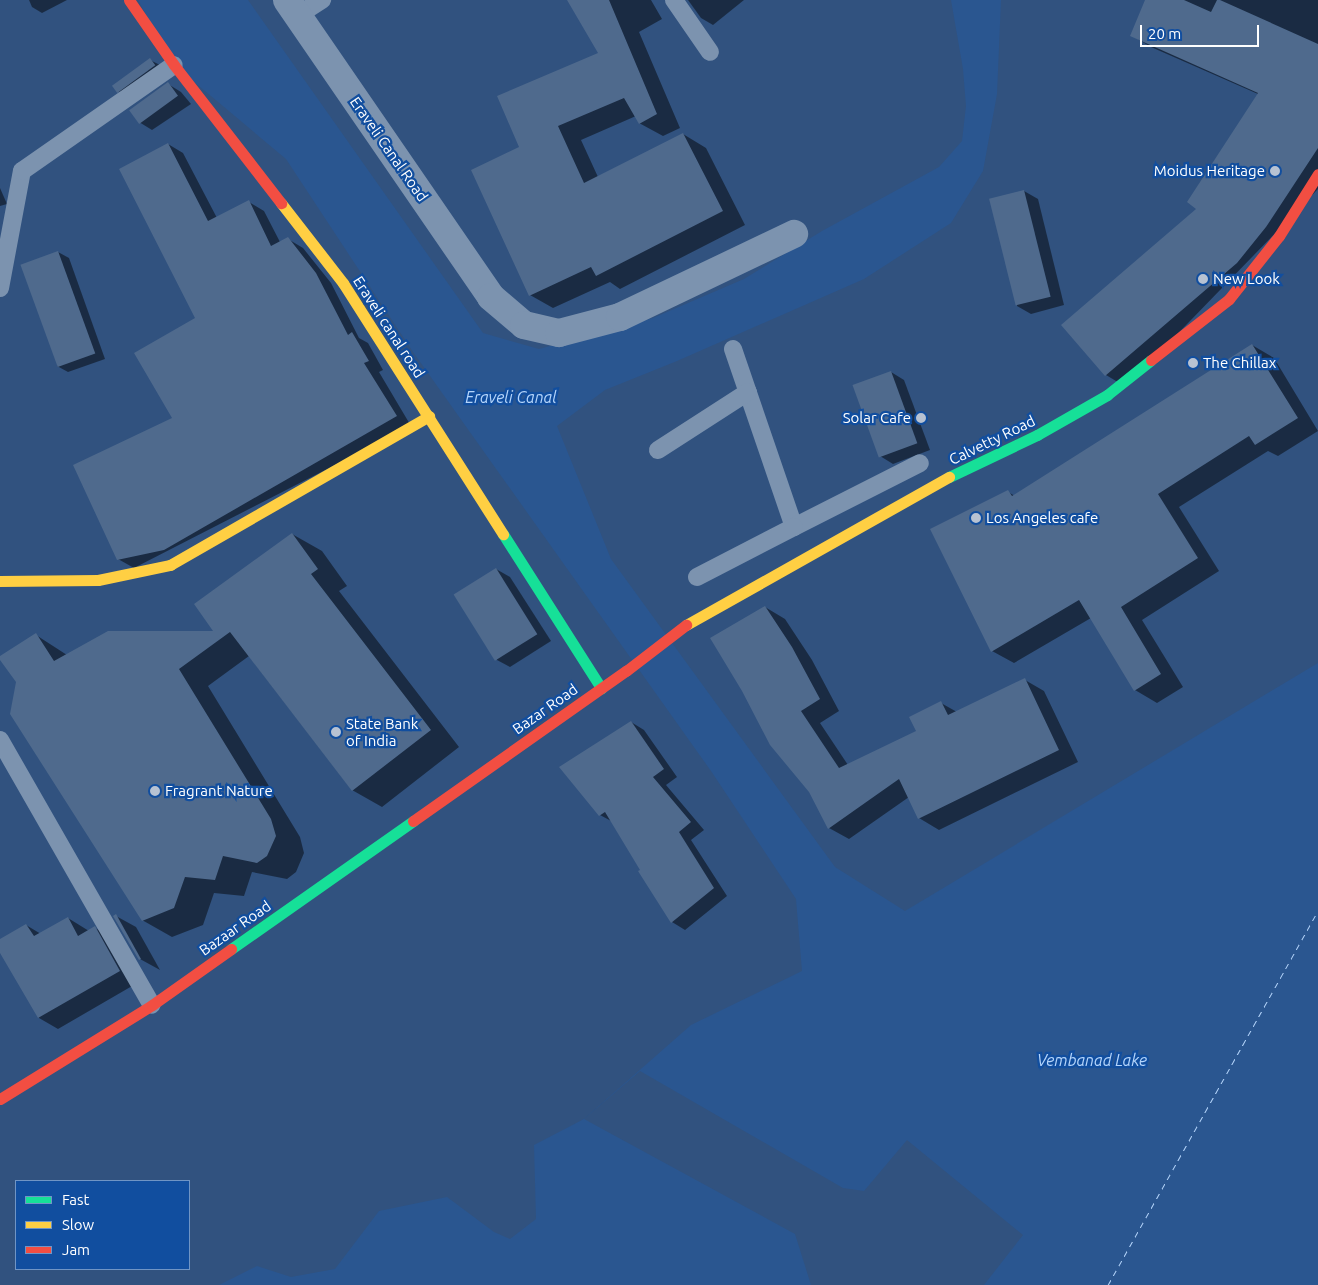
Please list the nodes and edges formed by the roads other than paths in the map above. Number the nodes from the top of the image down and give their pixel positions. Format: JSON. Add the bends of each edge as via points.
{"nodes":[{"id":1,"x":129,"y":0,"type":"edge"},
{"id":2,"x":322,"y":0,"type":"edge"},
{"id":3,"x":674,"y":0,"type":"edge"},
{"id":4,"x":292,"y":8,"type":"edge"},
{"id":5,"x":710,"y":52,"type":"dead end"},
{"id":6,"x":174,"y":65,"type":"junction"},
{"id":7,"x":1318,"y":174,"type":"edge"},
{"id":8,"x":794,"y":234,"type":"dead end"},
{"id":9,"x":0,"y":288,"type":"edge"},
{"id":10,"x":733,"y":349,"type":"dead end"},
{"id":11,"x":748,"y":392,"type":"junction"},
{"id":12,"x":429,"y":416,"type":"junction"},
{"id":13,"x":658,"y":450,"type":"dead end"},
{"id":14,"x":920,"y":463,"type":"dead end"},
{"id":15,"x":794,"y":527,"type":"junction"},
{"id":16,"x":697,"y":577,"type":"dead end"},
{"id":17,"x":0,"y":581,"type":"edge"},
{"id":18,"x":626,"y":671,"type":"joint"},
{"id":19,"x":600,"y":688,"type":"junction"},
{"id":20,"x":0,"y":740,"type":"edge"},
{"id":21,"x":481,"y":772,"type":"joint"},
{"id":22,"x":152,"y":1005,"type":"junction"},
{"id":23,"x":0,"y":1099,"type":"edge"}],
"edges":[{"from":1,"to":6,"type":"street","name":"Eraveli canal road"},
{"from":2,"to":4,"type":"lane"},
{"from":3,"to":5,"type":"lane"},
{"from":4,"to":8,"type":"street","name":"Eraveli Canal Road","via":[[491,297],[524,324],[559,333],[620,317]]},
{"from":6,"to":9,"type":"lane","via":[[22,172]]},
{"from":6,"to":12,"type":"street","name":"Eraveli canal road","via":[[343,283]]},
{"from":7,"to":18,"type":"street","name":"Calvetty Road","via":[[1279,236],[1229,299],[1108,394],[1037,435],[937,483],[688,624]]},
{"from":10,"to":11,"type":"lane"},
{"from":11,"to":13,"type":"lane"},
{"from":11,"to":15,"type":"lane"},
{"from":12,"to":17,"type":"street","via":[[170,565],[98,580]]},
{"from":12,"to":19,"type":"street","name":"Eraveli canal road"},
{"from":14,"to":15,"type":"lane"},
{"from":15,"to":16,"type":"lane"},
{"from":18,"to":19,"type":"street","name":"Bazar Road"},
{"from":19,"to":21,"type":"street","name":"Bazar Road"},
{"from":20,"to":22,"type":"lane"},
{"from":21,"to":22,"type":"street","name":"Bazaar Road"},
{"from":22,"to":23,"type":"street","name":"Bazaar Road"}]}
